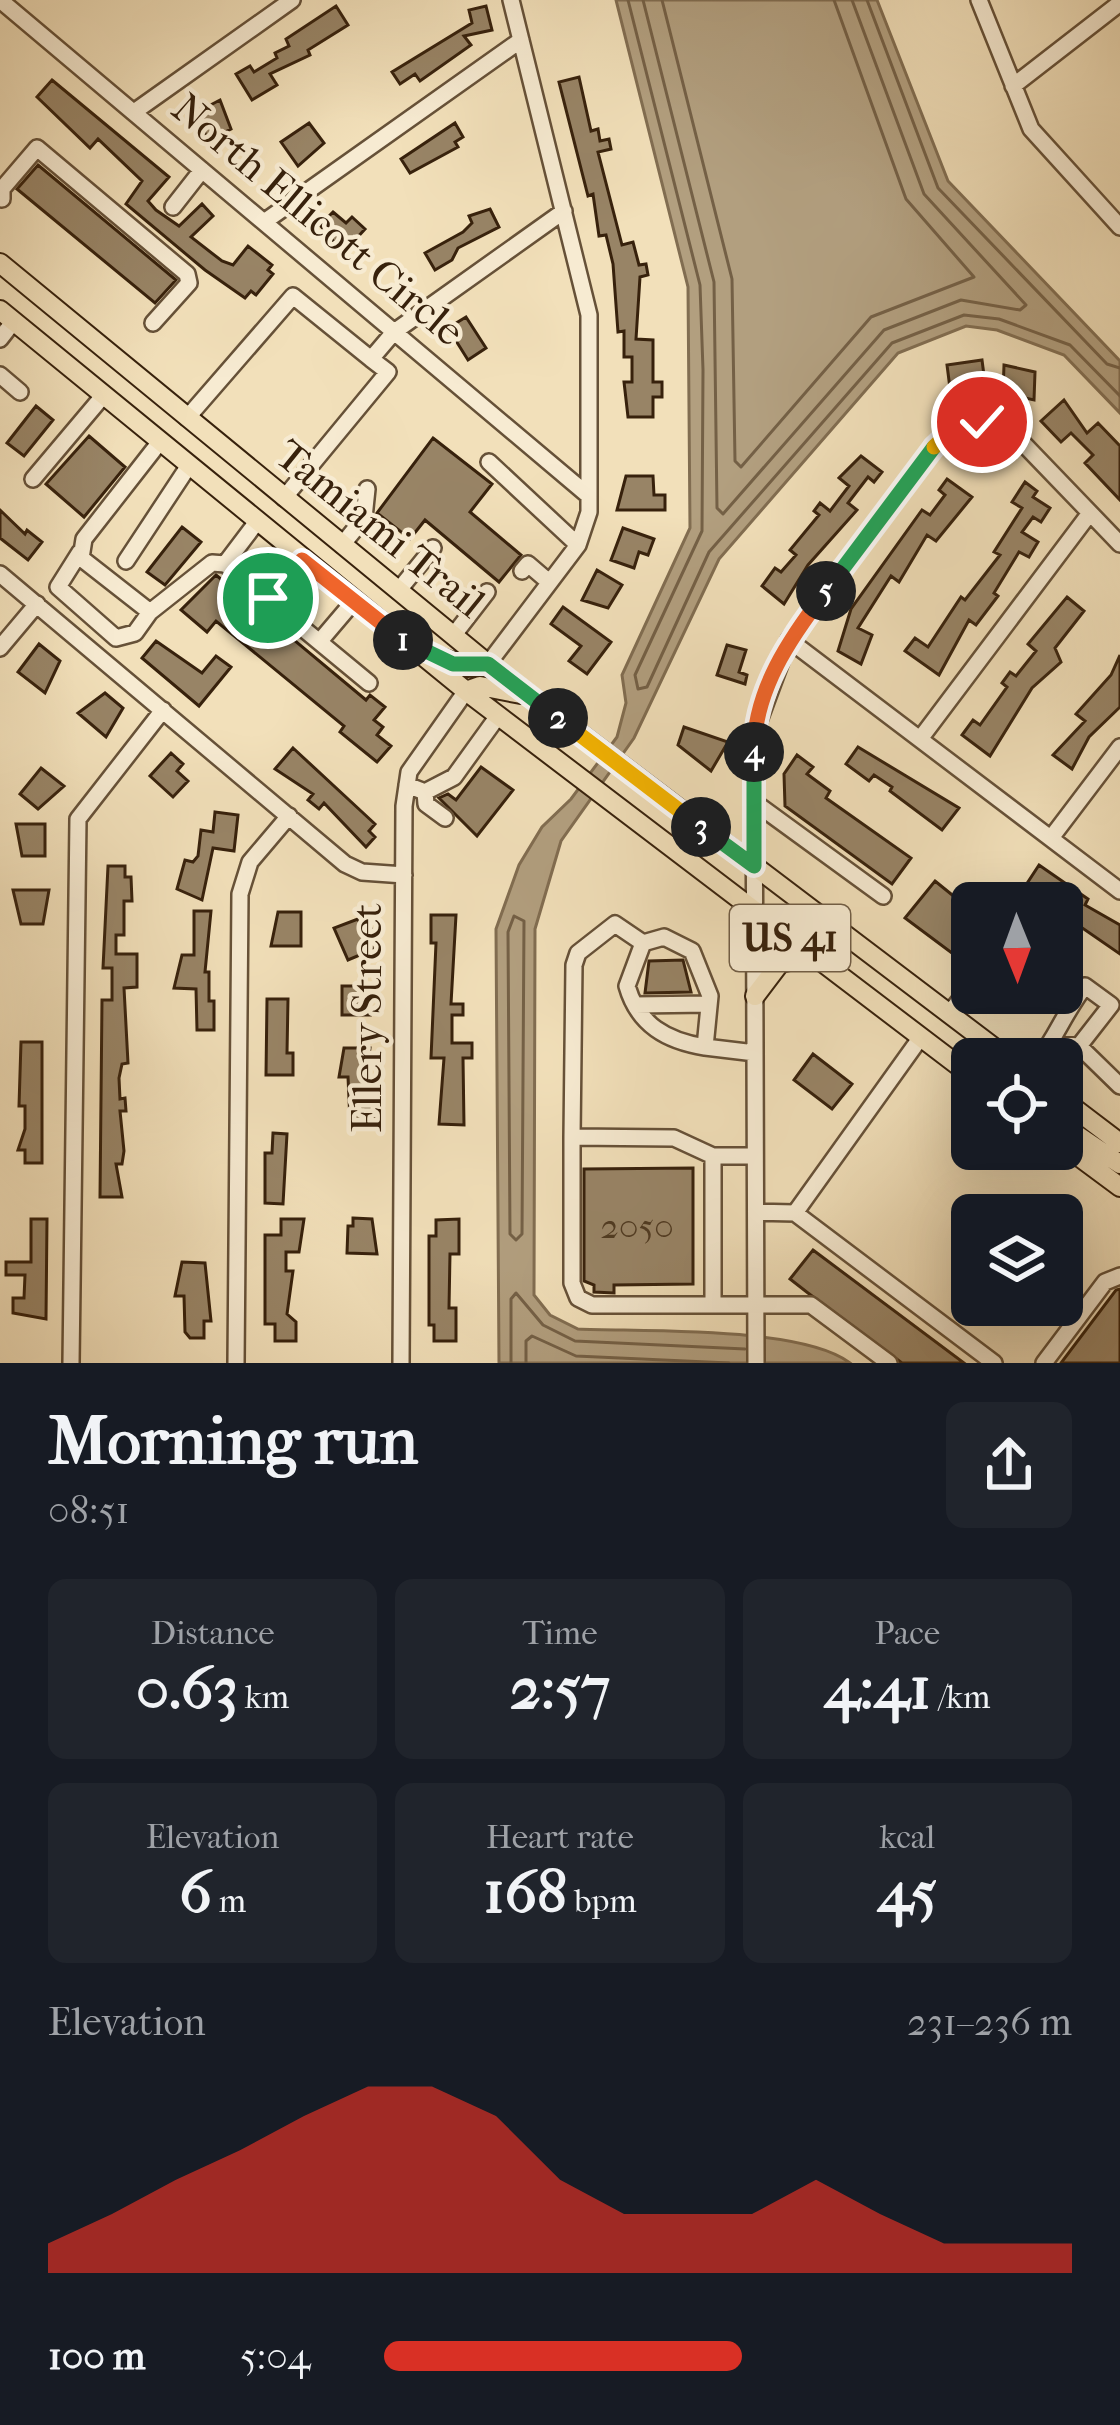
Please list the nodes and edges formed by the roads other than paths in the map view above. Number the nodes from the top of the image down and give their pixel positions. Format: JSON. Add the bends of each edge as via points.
{"nodes":[{"id":1,"x":292,"y":0,"type":"edge"},
{"id":2,"x":511,"y":0,"type":"edge"},
{"id":3,"x":979,"y":0,"type":"edge"},
{"id":4,"x":4,"y":1,"type":"edge"},
{"id":5,"x":1120,"y":3,"type":"edge"},
{"id":6,"x":521,"y":40,"type":"junction"},
{"id":7,"x":1013,"y":86,"type":"junction"},
{"id":8,"x":134,"y":112,"type":"junction"},
{"id":9,"x":202,"y":170,"type":"junction"},
{"id":10,"x":2,"y":199,"type":"edge"},
{"id":11,"x":173,"y":207,"type":"dead end"},
{"id":12,"x":564,"y":211,"type":"junction"},
{"id":13,"x":1117,"y":219,"type":"edge"},
{"id":14,"x":264,"y":222,"type":"junction"},
{"id":15,"x":0,"y":262,"type":"edge"},
{"id":16,"x":7,"y":315,"type":"edge"},
{"id":17,"x":153,"y":323,"type":"dead end"},
{"id":18,"x":394,"y":332,"type":"junction"},
{"id":19,"x":0,"y":339,"type":"edge"},
{"id":20,"x":371,"y":359,"type":"junction"},
{"id":21,"x":0,"y":376,"type":"edge"},
{"id":22,"x":20,"y":392,"type":"dead end"},
{"id":23,"x":103,"y":396,"type":"junction"},
{"id":24,"x":188,"y":418,"type":"junction"},
{"id":25,"x":159,"y":443,"type":"junction"},
{"id":26,"x":490,"y":462,"type":"dead end"},
{"id":27,"x":188,"y":467,"type":"junction"},
{"id":28,"x":33,"y":478,"type":"dead end"},
{"id":29,"x":367,"y":489,"type":"dead end"},
{"id":30,"x":589,"y":496,"type":"junction"},
{"id":31,"x":284,"y":497,"type":"junction"},
{"id":32,"x":1090,"y":513,"type":"junction"},
{"id":33,"x":256,"y":523,"type":"junction"},
{"id":34,"x":1120,"y":544,"type":"edge"},
{"id":35,"x":342,"y":545,"type":"junction"},
{"id":36,"x":578,"y":545,"type":"junction"},
{"id":37,"x":433,"y":548,"type":"dead end"},
{"id":38,"x":80,"y":552,"type":"junction"},
{"id":39,"x":302,"y":560,"type":"junction"},
{"id":40,"x":127,"y":561,"type":"dead end"},
{"id":41,"x":225,"y":564,"type":"junction"},
{"id":42,"x":522,"y":571,"type":"dead end"},
{"id":43,"x":0,"y":574,"type":"edge"},
{"id":44,"x":549,"y":582,"type":"junction"},
{"id":45,"x":398,"y":592,"type":"junction"},
{"id":46,"x":487,"y":592,"type":"dead end"},
{"id":47,"x":268,"y":598,"type":"junction"},
{"id":48,"x":354,"y":601,"type":"junction"},
{"id":49,"x":37,"y":604,"type":"junction"},
{"id":50,"x":150,"y":612,"type":"junction"},
{"id":51,"x":453,"y":636,"type":"junction"},
{"id":52,"x":788,"y":640,"type":"junction"},
{"id":53,"x":320,"y":641,"type":"junction"},
{"id":54,"x":409,"y":645,"type":"junction"},
{"id":55,"x":0,"y":648,"type":"edge"},
{"id":56,"x":488,"y":664,"type":"junction"},
{"id":57,"x":369,"y":683,"type":"dead end"},
{"id":58,"x":466,"y":691,"type":"junction"},
{"id":59,"x":531,"y":697,"type":"junction"},
{"id":60,"x":163,"y":710,"type":"junction"},
{"id":61,"x":498,"y":716,"type":"junction"},
{"id":62,"x":920,"y":739,"type":"junction"},
{"id":63,"x":1120,"y":747,"type":"edge"},
{"id":64,"x":407,"y":784,"type":"junction"},
{"id":65,"x":425,"y":791,"type":"junction"},
{"id":66,"x":754,"y":802,"type":"junction"},
{"id":67,"x":289,"y":816,"type":"junction"},
{"id":68,"x":445,"y":818,"type":"dead end"},
{"id":69,"x":1051,"y":838,"type":"junction"},
{"id":70,"x":754,"y":866,"type":"junction"},
{"id":71,"x":404,"y":875,"type":"junction"},
{"id":72,"x":1120,"y":891,"type":"edge"},
{"id":73,"x":883,"y":896,"type":"dead end"},
{"id":74,"x":754,"y":911,"type":"junction"},
{"id":75,"x":643,"y":943,"type":"junction"},
{"id":76,"x":814,"y":956,"type":"junction"},
{"id":77,"x":755,"y":996,"type":"junction"},
{"id":78,"x":709,"y":1004,"type":"junction"},
{"id":79,"x":634,"y":1006,"type":"junction"},
{"id":80,"x":1115,"y":1008,"type":"edge"},
{"id":81,"x":951,"y":1011,"type":"edge"},
{"id":82,"x":949,"y":1014,"type":"junction"},
{"id":83,"x":921,"y":1037,"type":"junction"},
{"id":84,"x":981,"y":1038,"type":"edge"},
{"id":85,"x":1052,"y":1038,"type":"edge"},
{"id":86,"x":1083,"y":1042,"type":"edge"},
{"id":87,"x":705,"y":1047,"type":"junction"},
{"id":88,"x":1083,"y":1050,"type":"edge"},
{"id":89,"x":755,"y":1053,"type":"junction"},
{"id":90,"x":951,"y":1060,"type":"edge"},
{"id":91,"x":1120,"y":1086,"type":"edge"},
{"id":92,"x":1083,"y":1111,"type":"edge"},
{"id":93,"x":1116,"y":1131,"type":"edge"},
{"id":94,"x":572,"y":1137,"type":"junction"},
{"id":95,"x":1083,"y":1139,"type":"edge"},
{"id":96,"x":713,"y":1156,"type":"junction"},
{"id":97,"x":755,"y":1156,"type":"junction"},
{"id":98,"x":1083,"y":1160,"type":"edge"},
{"id":99,"x":1120,"y":1165,"type":"edge"},
{"id":100,"x":1120,"y":1187,"type":"edge"},
{"id":101,"x":756,"y":1212,"type":"junction"},
{"id":102,"x":795,"y":1213,"type":"junction"},
{"id":103,"x":1120,"y":1277,"type":"edge"},
{"id":104,"x":756,"y":1304,"type":"junction"},
{"id":105,"x":712,"y":1305,"type":"junction"},
{"id":106,"x":71,"y":1363,"type":"edge"},
{"id":107,"x":236,"y":1363,"type":"edge"},
{"id":108,"x":400,"y":1363,"type":"edge"},
{"id":109,"x":756,"y":1363,"type":"edge"},
{"id":110,"x":889,"y":1363,"type":"edge"},
{"id":111,"x":994,"y":1363,"type":"edge"},
{"id":112,"x":1044,"y":1363,"type":"edge"}],
"edges":[{"from":1,"to":8,"type":"street"},
{"from":2,"to":6,"type":"street"},
{"from":3,"to":7,"type":"street"},
{"from":4,"to":8,"type":"street","name":"North Ellicott Circle"},
{"from":5,"to":7,"type":"street"},
{"from":6,"to":12,"type":"street"},
{"from":6,"to":14,"type":"street"},
{"from":7,"to":13,"type":"street","via":[[1031,129]]},
{"from":8,"to":9,"type":"street","name":"North Ellicott Circle"},
{"from":9,"to":11,"type":"street"},
{"from":9,"to":14,"type":"street","name":"North Ellicott Circle"},
{"from":10,"to":17,"type":"street","via":[[37,148],[187,274],[189,283]]},
{"from":12,"to":18,"type":"street"},
{"from":12,"to":30,"type":"street","via":[[589,315]]},
{"from":14,"to":18,"type":"street","name":"North Ellicott Circle"},
{"from":15,"to":24,"type":"main road","name":"Tamiami Trail","number":"US 41"},
{"from":16,"to":19,"type":"street"},
{"from":16,"to":23,"type":"main road","name":"Tamiami Trail","number":"US 41"},
{"from":18,"to":20,"type":"street"},
{"from":18,"to":30,"type":"street","name":"North Ellicott Circle"},
{"from":20,"to":24,"type":"street","via":[[293,296]]},
{"from":20,"to":31,"type":"street","via":[[388,372]]},
{"from":21,"to":22,"type":"street"},
{"from":23,"to":25,"type":"main road","name":"Tamiami Trail","number":"US 41"},
{"from":23,"to":28,"type":"street"},
{"from":24,"to":31,"type":"main road","name":"Tamiami Trail","number":"US 41"},
{"from":25,"to":27,"type":"main road","name":"Tamiami Trail","number":"US 41"},
{"from":25,"to":38,"type":"street"},
{"from":26,"to":36,"type":"street"},
{"from":27,"to":33,"type":"main road","name":"Tamiami Trail","number":"US 41"},
{"from":27,"to":40,"type":"street"},
{"from":29,"to":35,"type":"street","via":[[364,518]]},
{"from":30,"to":36,"type":"street"},
{"from":31,"to":35,"type":"main road","name":"Tamiami Trail","number":"US 41"},
{"from":32,"to":34,"type":"street"},
{"from":32,"to":52,"type":"street","via":[[1017,437],[1001,426],[964,425],[937,444]]},
{"from":32,"to":62,"type":"street"},
{"from":33,"to":39,"type":"main road","name":"Tamiami Trail","number":"US 41"},
{"from":33,"to":41,"type":"street"},
{"from":35,"to":45,"type":"main road","name":"Tamiami Trail","number":"US 41"},
{"from":36,"to":44,"type":"street"},
{"from":37,"to":45,"type":"street"},
{"from":38,"to":50,"type":"street"},
{"from":38,"to":50,"type":"street","via":[[58,587],[116,638],[135,633]]},
{"from":39,"to":47,"type":"street"},
{"from":39,"to":48,"type":"main road","name":"Tamiami Trail","number":"US 41"},
{"from":41,"to":47,"type":"street"},
{"from":41,"to":50,"type":"street","via":[[212,562]]},
{"from":42,"to":44,"type":"street","via":[[527,564]]},
{"from":43,"to":49,"type":"street"},
{"from":44,"to":56,"type":"street"},
{"from":45,"to":51,"type":"main road","name":"Tamiami Trail","number":"US 41"},
{"from":46,"to":51,"type":"street"},
{"from":47,"to":53,"type":"street"},
{"from":48,"to":53,"type":"street"},
{"from":48,"to":54,"type":"main road","name":"Tamiami Trail","number":"US 41"},
{"from":49,"to":55,"type":"street"},
{"from":49,"to":60,"type":"street"},
{"from":51,"to":56,"type":"main road","name":"Tamiami Trail","number":"US 41"},
{"from":52,"to":62,"type":"street"},
{"from":52,"to":66,"type":"street","via":[[754,734]]},
{"from":53,"to":57,"type":"street"},
{"from":54,"to":56,"type":"main road","via":[[453,664]]},
{"from":54,"to":58,"type":"main road","name":"Tamiami Trail","number":"US 41"},
{"from":56,"to":59,"type":"main road","name":"Tamiami Trail","number":"US 41"},
{"from":58,"to":59,"type":"main road","via":[[491,686]]},
{"from":58,"to":61,"type":"main road","name":"Tamiami Trail","number":"US 41"},
{"from":58,"to":64,"type":"street","name":"Ellery Street"},
{"from":59,"to":70,"type":"main road","name":"Tamiami Trail","number":"US 41"},
{"from":60,"to":67,"type":"street"},
{"from":60,"to":106,"type":"street","via":[[86,801],[76,833]]},
{"from":61,"to":65,"type":"street","via":[[454,777]]},
{"from":61,"to":74,"type":"main road","name":"Tamiami Trail","number":"US 41"},
{"from":62,"to":69,"type":"street"},
{"from":63,"to":69,"type":"street"},
{"from":64,"to":65,"type":"street"},
{"from":64,"to":71,"type":"street","name":"Ellery Street"},
{"from":65,"to":68,"type":"street","via":[[426,804]]},
{"from":66,"to":70,"type":"street"},
{"from":66,"to":73,"type":"street"},
{"from":67,"to":71,"type":"street","via":[[345,864]]},
{"from":67,"to":107,"type":"street","via":[[250,862],[240,894]]},
{"from":69,"to":72,"type":"street"},
{"from":70,"to":74,"type":"street"},
{"from":70,"to":82,"type":"main road","name":"Tamiami Trail","number":"US 41"},
{"from":71,"to":108,"type":"street","name":"Ellery Street"},
{"from":74,"to":76,"type":"main road","name":"Tamiami Trail","number":"US 41"},
{"from":74,"to":77,"type":"street"},
{"from":75,"to":78,"type":"street","via":[[664,937],[692,951]]},
{"from":75,"to":79,"type":"street","via":[[627,986]]},
{"from":75,"to":94,"type":"street","via":[[615,924],[578,952]]},
{"from":76,"to":77,"type":"main road","via":[[779,963]]},
{"from":76,"to":83,"type":"main road","name":"Tamiami Trail","number":"US 41"},
{"from":77,"to":89,"type":"street"},
{"from":78,"to":79,"type":"street"},
{"from":78,"to":87,"type":"street"},
{"from":79,"to":87,"type":"street","via":[[658,1031]]},
{"from":80,"to":85,"type":"street","via":[[1085,986]]},
{"from":80,"to":86,"type":"street"},
{"from":81,"to":82,"type":"street"},
{"from":82,"to":84,"type":"main road","name":"Tamiami Trail","number":"US 41"},
{"from":83,"to":90,"type":"main road","name":"Tamiami Trail","number":"US 41"},
{"from":83,"to":102,"type":"street"},
{"from":87,"to":89,"type":"street"},
{"from":88,"to":91,"type":"street"},
{"from":89,"to":97,"type":"street"},
{"from":92,"to":93,"type":"main road"},
{"from":94,"to":96,"type":"street","via":[[674,1138]]},
{"from":94,"to":105,"type":"street","via":[[578,1298],[592,1305]]},
{"from":95,"to":99,"type":"main road"},
{"from":96,"to":97,"type":"street"},
{"from":96,"to":105,"type":"street"},
{"from":97,"to":101,"type":"street"},
{"from":98,"to":100,"type":"main road"},
{"from":101,"to":102,"type":"street"},
{"from":101,"to":104,"type":"street"},
{"from":102,"to":111,"type":"street"},
{"from":103,"to":112,"type":"street","via":[[1105,1282]]},
{"from":104,"to":105,"type":"street"},
{"from":104,"to":109,"type":"street"},
{"from":104,"to":110,"type":"street","via":[[811,1305]]}]}
